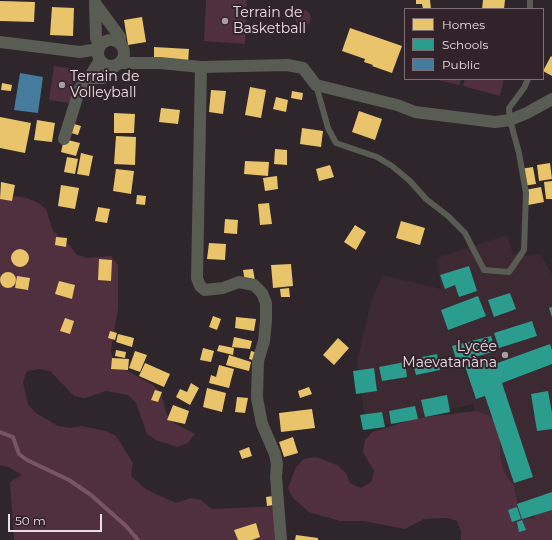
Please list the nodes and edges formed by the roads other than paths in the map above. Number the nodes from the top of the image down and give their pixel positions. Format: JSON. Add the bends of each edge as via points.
{"nodes":[{"id":1,"x":95,"y":2,"type":"edge"},
{"id":2,"x":0,"y":42,"type":"edge"},
{"id":3,"x":122,"y":46,"type":"junction"},
{"id":4,"x":99,"y":52,"type":"junction"},
{"id":5,"x":160,"y":63,"type":"junction"},
{"id":6,"x":118,"y":64,"type":"junction"},
{"id":7,"x":201,"y":68,"type":"junction"},
{"id":8,"x":89,"y":78,"type":"junction"},
{"id":9,"x":528,"y":80,"type":"edge"},
{"id":10,"x":316,"y":85,"type":"junction"},
{"id":11,"x":552,"y":100,"type":"edge"},
{"id":12,"x":510,"y":120,"type":"junction"},
{"id":13,"x":64,"y":139,"type":"dead end"},
{"id":14,"x":281,"y":540,"type":"edge"}],
"edges":[{"from":1,"to":3,"type":"street","via":[[120,37]]},
{"from":1,"to":4,"type":"street"},
{"from":2,"to":4,"type":"street"},
{"from":3,"to":4,"type":"street","via":[[111,39],[102,42]]},
{"from":3,"to":5,"type":"street"},
{"from":3,"to":6,"type":"street","via":[[124,59]]},
{"from":4,"to":6,"type":"street","via":[[107,66]]},
{"from":4,"to":8,"type":"street"},
{"from":5,"to":6,"type":"street"},
{"from":5,"to":7,"type":"street"},
{"from":6,"to":8,"type":"street","via":[[103,78]]},
{"from":7,"to":10,"type":"street","via":[[287,65],[303,68]]},
{"from":7,"to":14,"type":"street","via":[[197,278],[205,290],[223,288],[238,282],[254,285],[266,303],[264,341],[258,360],[257,398],[262,424],[277,464]]},
{"from":8,"to":13,"type":"street","via":[[80,88]]},
{"from":9,"to":12,"type":"lane","via":[[509,108]]},
{"from":10,"to":12,"type":"street","via":[[397,105],[415,112],[495,122]]},
{"from":10,"to":12,"type":"lane","via":[[328,128],[336,143],[377,157],[410,181],[426,199],[465,233],[484,270],[509,272],[524,250],[526,193]]},
{"from":11,"to":12,"type":"street"}]}
